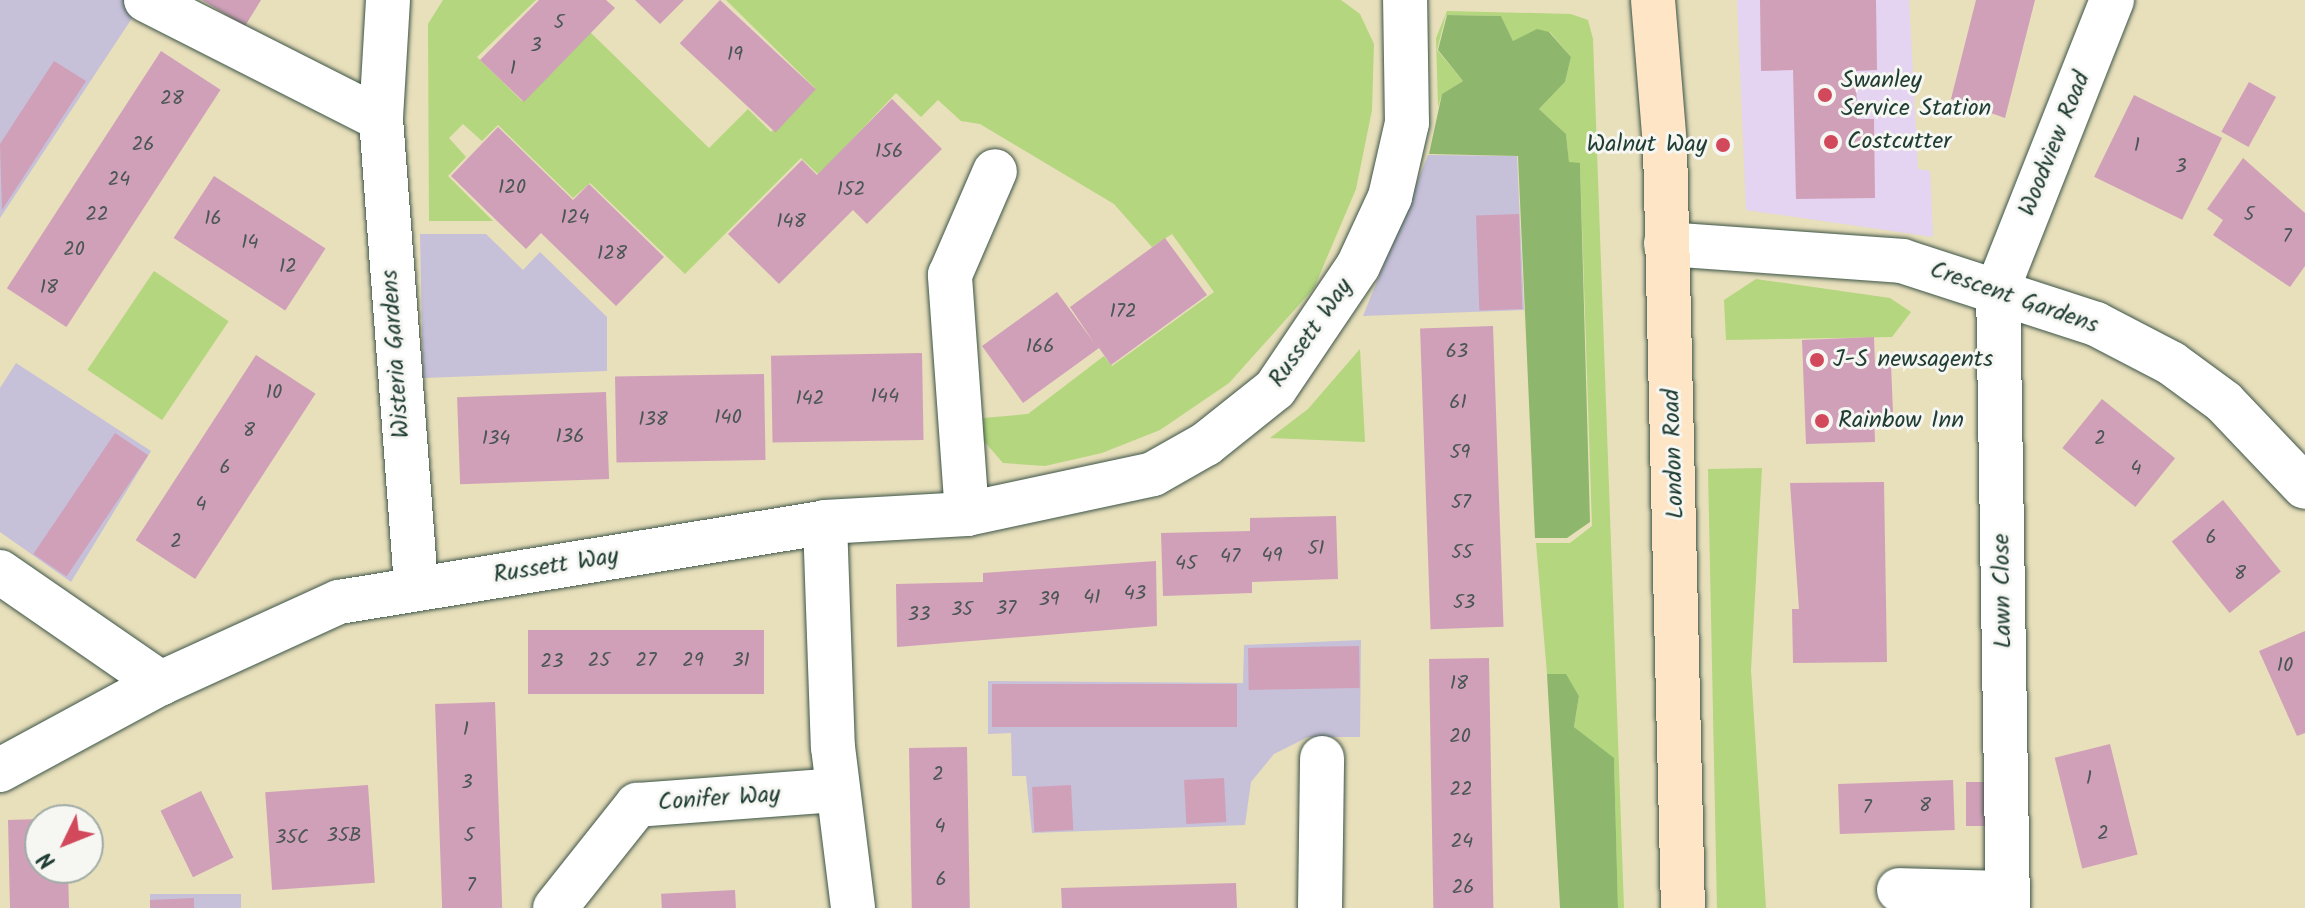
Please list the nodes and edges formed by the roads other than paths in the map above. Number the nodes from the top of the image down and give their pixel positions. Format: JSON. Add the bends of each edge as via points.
{"nodes":[{"id":1,"x":146,"y":0,"type":"edge"},
{"id":2,"x":388,"y":0,"type":"edge"},
{"id":3,"x":1405,"y":0,"type":"edge"},
{"id":4,"x":1653,"y":0,"type":"edge"},
{"id":5,"x":2112,"y":0,"type":"edge"},
{"id":6,"x":381,"y":119,"type":"junction"},
{"id":7,"x":995,"y":171,"type":"dead end"},
{"id":8,"x":1666,"y":244,"type":"junction"},
{"id":9,"x":1998,"y":288,"type":"junction"},
{"id":10,"x":2305,"y":487,"type":"edge"},
{"id":11,"x":967,"y":514,"type":"junction"},
{"id":12,"x":825,"y":522,"type":"junction"},
{"id":13,"x":0,"y":572,"type":"edge"},
{"id":14,"x":416,"y":589,"type":"junction"},
{"id":15,"x":161,"y":683,"type":"junction"},
{"id":16,"x":1322,"y":758,"type":"dead end"},
{"id":17,"x":0,"y":770,"type":"edge"},
{"id":18,"x":836,"y":790,"type":"junction"},
{"id":19,"x":1899,"y":890,"type":"dead end"},
{"id":20,"x":2008,"y":901,"type":"edge"},
{"id":21,"x":555,"y":908,"type":"edge"},
{"id":22,"x":853,"y":908,"type":"edge"},
{"id":23,"x":1320,"y":908,"type":"edge"},
{"id":24,"x":1683,"y":908,"type":"edge"}],
"edges":[{"from":1,"to":6,"type":"street"},
{"from":2,"to":6,"type":"street","name":"Wisteria Gardens"},
{"from":3,"to":11,"type":"street","name":"Russett Way","via":[[1407,123],[1390,197],[1358,266],[1275,389],[1206,444],[1153,474]]},
{"from":4,"to":8,"type":"main road","name":"London Road"},
{"from":5,"to":9,"type":"street","name":"Woodview Road"},
{"from":6,"to":14,"type":"street","name":"Wisteria Gardens"},
{"from":7,"to":11,"type":"street","via":[[950,275]]},
{"from":8,"to":9,"type":"street","name":"Crescent Gardens","via":[[1902,261]]},
{"from":8,"to":24,"type":"main road","name":"London Road"},
{"from":9,"to":10,"type":"street","name":"Crescent Gardens","via":[[2096,324],[2171,363],[2224,402]]},
{"from":9,"to":20,"type":"street","name":"Lawn Close"},
{"from":11,"to":12,"type":"street","name":"Russett Way"},
{"from":12,"to":14,"type":"street","name":"Russett Way"},
{"from":12,"to":18,"type":"street"},
{"from":13,"to":15,"type":"street"},
{"from":14,"to":15,"type":"street","name":"Russett Way","via":[[339,602]]},
{"from":15,"to":17,"type":"street","name":"Russett Way"},
{"from":16,"to":23,"type":"street"},
{"from":18,"to":21,"type":"street","name":"Conifer Way","via":[[637,805]]},
{"from":18,"to":22,"type":"street"},
{"from":19,"to":20,"type":"street","name":"Lawn Close"}]}
